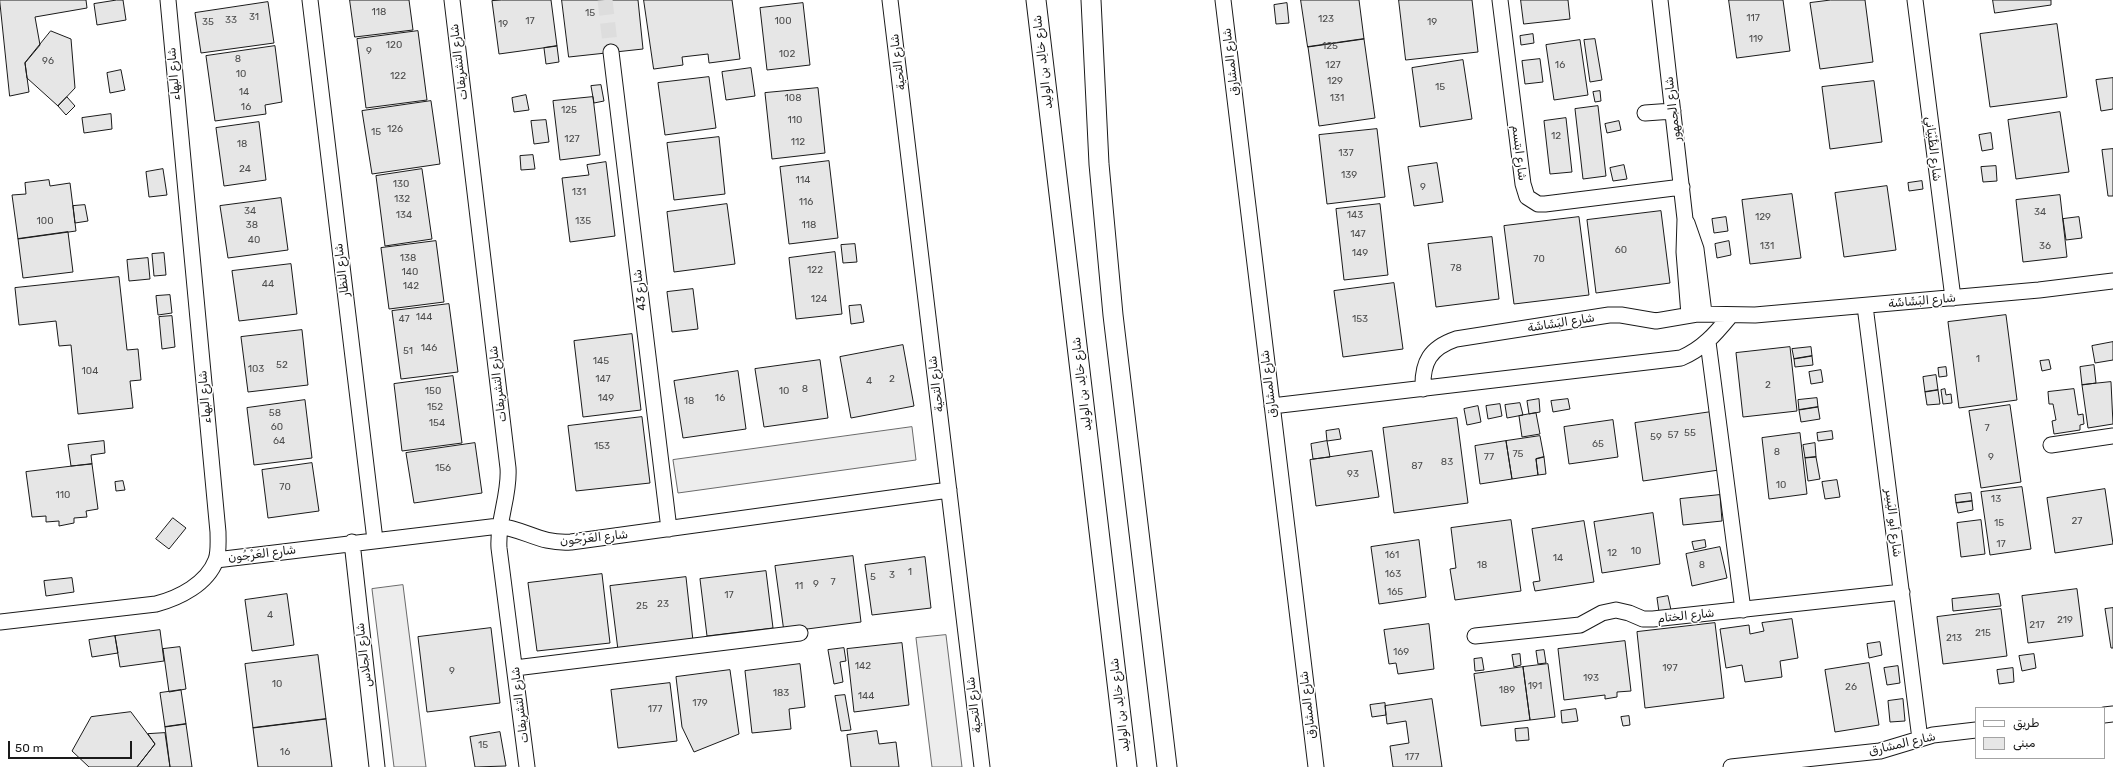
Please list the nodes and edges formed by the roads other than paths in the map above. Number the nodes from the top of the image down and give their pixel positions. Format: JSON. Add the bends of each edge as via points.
{"nodes":[{"id":1,"x":168,"y":0,"type":"edge"},
{"id":2,"x":310,"y":0,"type":"edge"},
{"id":3,"x":452,"y":0,"type":"edge"},
{"id":4,"x":890,"y":0,"type":"edge"},
{"id":5,"x":1036,"y":0,"type":"edge"},
{"id":6,"x":1091,"y":0,"type":"edge"},
{"id":7,"x":1223,"y":0,"type":"edge"},
{"id":8,"x":1500,"y":0,"type":"edge"},
{"id":9,"x":1660,"y":0,"type":"edge"},
{"id":10,"x":1915,"y":0,"type":"edge"},
{"id":11,"x":611,"y":52,"type":"tunnel mouth"},
{"id":12,"x":1673,"y":111,"type":"junction"},
{"id":13,"x":1644,"y":113,"type":"dead end"},
{"id":14,"x":1682,"y":188,"type":"junction"},
{"id":15,"x":1685,"y":219,"type":"junction"},
{"id":16,"x":2113,"y":281,"type":"edge"},
{"id":17,"x":1953,"y":298,"type":"junction"},
{"id":18,"x":1865,"y":306,"type":"junction"},
{"id":19,"x":1704,"y":313,"type":"junction"},
{"id":20,"x":1689,"y":315,"type":"junction"},
{"id":21,"x":1731,"y":316,"type":"junction"},
{"id":22,"x":1708,"y":342,"type":"junction"},
{"id":23,"x":1423,"y":389,"type":"junction"},
{"id":24,"x":1272,"y":406,"type":"junction"},
{"id":25,"x":2113,"y":436,"type":"edge"},
{"id":26,"x":2052,"y":445,"type":"dead end"},
{"id":27,"x":949,"y":490,"type":"junction"},
{"id":28,"x":499,"y":526,"type":"junction"},
{"id":29,"x":669,"y":528,"type":"junction"},
{"id":30,"x":375,"y":540,"type":"junction"},
{"id":31,"x":352,"y":542,"type":"junction"},
{"id":32,"x":216,"y":560,"type":"junction"},
{"id":33,"x":1902,"y":592,"type":"junction"},
{"id":34,"x":1743,"y":610,"type":"junction"},
{"id":35,"x":0,"y":622,"type":"edge"},
{"id":36,"x":800,"y":633,"type":"dead end"},
{"id":37,"x":1475,"y":636,"type":"dead end"},
{"id":38,"x":515,"y":668,"type":"junction"},
{"id":39,"x":1975,"y":730,"type":"edge"},
{"id":40,"x":1920,"y":739,"type":"junction"},
{"id":41,"x":378,"y":767,"type":"edge"},
{"id":42,"x":527,"y":767,"type":"edge"},
{"id":43,"x":982,"y":767,"type":"edge"},
{"id":44,"x":1127,"y":767,"type":"edge"},
{"id":45,"x":1167,"y":767,"type":"edge"},
{"id":46,"x":1316,"y":767,"type":"edge"},
{"id":47,"x":1732,"y":767,"type":"edge"}],
"edges":[{"from":1,"to":32,"type":"street","name":"شارع البهاء","via":[[218,532]]},
{"from":2,"to":30,"type":"street","name":"شارع النظار"},
{"from":3,"to":28,"type":"street","name":"شارع التشريفات","via":[[508,468],[508,485]]},
{"from":4,"to":27,"type":"street","name":"شارع التحية"},
{"from":5,"to":44,"type":"street","name":"شارع خالِد بن الوليد"},
{"from":6,"to":45,"type":"street","via":[[1099,164],[1113,307]]},
{"from":7,"to":24,"type":"street","name":"شارع المشارق"},
{"from":8,"to":14,"type":"street","name":"شارع ابتسم","via":[[1523,184],[1527,197],[1538,204],[1545,204]]},
{"from":9,"to":12,"type":"street","name":"شارع الجمهور"},
{"from":10,"to":17,"type":"street","name":"شارع الظَّبْيَاني"},
{"from":11,"to":29,"type":"street","name":"شارع 43"},
{"from":12,"to":13,"type":"street"},
{"from":12,"to":14,"type":"street","name":"شارع الجمهور"},
{"from":14,"to":15,"type":"street","name":"شارع الجمهور"},
{"from":15,"to":19,"type":"street","name":"شارع الجمهور","via":[[1696,250]]},
{"from":15,"to":20,"type":"street","name":"شارع الجمهور","via":[[1684,252]]},
{"from":16,"to":17,"type":"street","name":"شارع البَشَاشَة"},
{"from":17,"to":18,"type":"street","name":"شارع البَشَاشَة"},
{"from":18,"to":21,"type":"street","name":"شارع البَشَاشَة"},
{"from":18,"to":33,"type":"street","name":"شارع أبو اليَسِر"},
{"from":19,"to":20,"type":"street","name":"شارع البَشَاشَة"},
{"from":19,"to":21,"type":"street","name":"شارع البَشَاشَة"},
{"from":20,"to":23,"type":"street","name":"شارع البَشَاشَة","via":[[1656,321],[1609,315],[1456,339],[1446,343],[1430,356],[1422,375]]},
{"from":21,"to":22,"type":"street"},
{"from":22,"to":23,"type":"street","via":[[1680,358]]},
{"from":22,"to":34,"type":"street"},
{"from":23,"to":24,"type":"street"},
{"from":24,"to":46,"type":"street","name":"شارع المشارق"},
{"from":25,"to":26,"type":"street"},
{"from":27,"to":29,"type":"street","name":"شارع العَرْجُون"},
{"from":27,"to":43,"type":"street","name":"شارع التحية"},
{"from":28,"to":29,"type":"street","name":"شارع العَرْجُون","via":[[559,543]]},
{"from":28,"to":30,"type":"street","name":"شارع العَرْجُون"},
{"from":28,"to":38,"type":"street","name":"شارع التشريفات","via":[[499,548]]},
{"from":30,"to":31,"type":"street","name":"شارع العَرْجُون"},
{"from":31,"to":32,"type":"street","name":"شارع العَرْجُون"},
{"from":31,"to":41,"type":"street","name":"شارع الجلاس"},
{"from":32,"to":35,"type":"street","via":[[198,583],[186,593],[156,604]]},
{"from":33,"to":34,"type":"street","name":"شارع الختام"},
{"from":33,"to":40,"type":"street","name":"شارع أبو اليَسِر"},
{"from":34,"to":37,"type":"street","name":"شارع الختام","via":[[1648,620],[1616,610],[1602,613],[1574,627]]},
{"from":36,"to":38,"type":"street"},
{"from":38,"to":42,"type":"street","name":"شارع التشريفات"},
{"from":39,"to":40,"type":"street","name":"شارع المشارق"},
{"from":40,"to":47,"type":"street","name":"شارع المشارق","via":[[1880,751]]}]}
